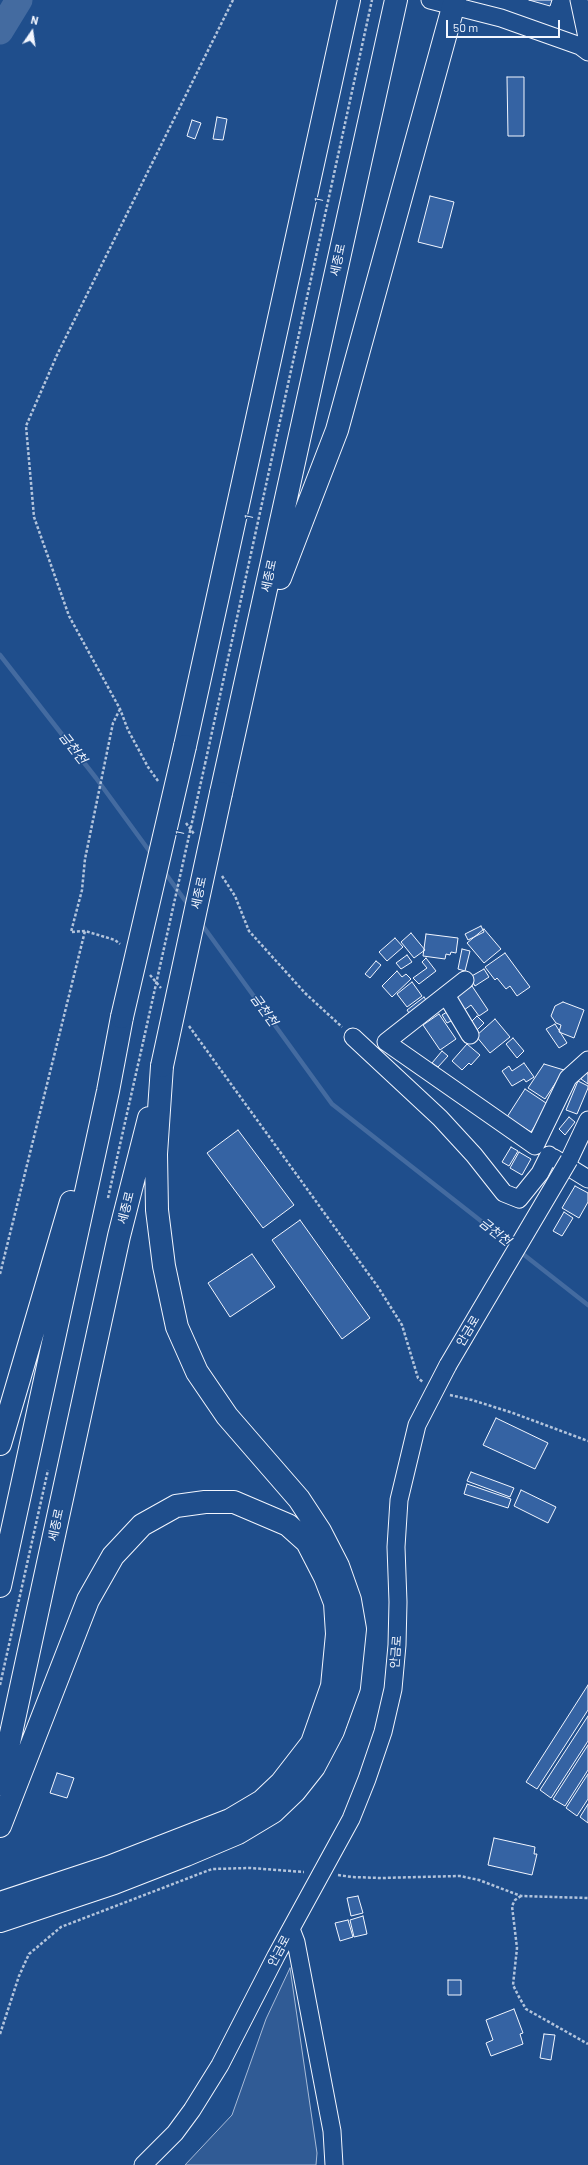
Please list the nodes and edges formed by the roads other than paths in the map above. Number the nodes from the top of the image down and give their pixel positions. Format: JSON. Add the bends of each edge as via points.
{"nodes":[{"id":1,"x":430,"y":0,"type":"edge"},
{"id":2,"x":579,"y":0,"type":"edge"},
{"id":3,"x":454,"y":3,"type":"edge"},
{"id":4,"x":348,"y":4,"type":"edge"},
{"id":5,"x":394,"y":7,"type":"edge"},
{"id":6,"x":588,"y":42,"type":"edge"},
{"id":7,"x":588,"y":52,"type":"edge"},
{"id":8,"x":254,"y":644,"type":"junction"},
{"id":9,"x":465,"y":980,"type":"dead end"},
{"id":10,"x":446,"y":995,"type":"junction"},
{"id":11,"x":470,"y":1035,"type":"dead end"},
{"id":12,"x":353,"y":1037,"type":"road end"},
{"id":13,"x":588,"y":1060,"type":"edge"},
{"id":14,"x":162,"y":1066,"type":"junction"},
{"id":15,"x":108,"y":1091,"type":"junction"},
{"id":16,"x":588,"y":1120,"type":"edge"},
{"id":17,"x":535,"y":1146,"type":"junction"},
{"id":18,"x":550,"y":1155,"type":"junction"},
{"id":19,"x":588,"y":1178,"type":"edge"},
{"id":20,"x":0,"y":1444,"type":"edge"},
{"id":21,"x":0,"y":1586,"type":"edge"},
{"id":22,"x":0,"y":1784,"type":"edge"},
{"id":23,"x":0,"y":1826,"type":"edge"},
{"id":24,"x":0,"y":1903,"type":"edge"},
{"id":25,"x":0,"y":1921,"type":"edge"},
{"id":26,"x":290,"y":1929,"type":"junction"},
{"id":27,"x":143,"y":2165,"type":"edge"},
{"id":28,"x":334,"y":2165,"type":"edge"}],
"edges":[{"from":1,"to":3,"type":"street"},
{"from":2,"to":6,"type":"street"},
{"from":3,"to":7,"type":"street","via":[[580,46]]},
{"from":3,"to":8,"type":"highway","via":[[336,430]]},
{"from":4,"to":15,"type":"highway","number":"1","bridge":true,"via":[[185,746],[122,1017]]},
{"from":5,"to":8,"type":"highway","name":"세종로"},
{"from":8,"to":14,"type":"highway","name":"세종로","bridge":true},
{"from":9,"to":10,"type":"street"},
{"from":10,"to":11,"type":"street"},
{"from":10,"to":17,"type":"street","via":[[386,1042]]},
{"from":12,"to":18,"type":"street","via":[[440,1118],[504,1193],[519,1199],[540,1173]]},
{"from":13,"to":17,"type":"street","via":[[568,1078]]},
{"from":14,"to":22,"type":"highway","name":"세종로","via":[[119,1236]]},
{"from":14,"to":25,"type":"highway","via":[[156,1154],[157,1210],[164,1266],[177,1327],[197,1372],[227,1416],[299,1499],[320,1531],[338,1566],[350,1600],[355,1629],[349,1687],[333,1731],[314,1767],[295,1791],[273,1812],[238,1833],[186,1856]]},
{"from":15,"to":20,"type":"highway","number":"1","via":[[60,1238]]},
{"from":15,"to":21,"type":"highway"},
{"from":16,"to":26,"type":"street","name":"안금로","bridge":true,"via":[[568,1160],[448,1365],[417,1425],[399,1500],[396,1547],[397,1645],[393,1690],[383,1732],[351,1819]]},
{"from":17,"to":18,"type":"street"},
{"from":18,"to":19,"type":"street"},
{"from":23,"to":24,"type":"highway","via":[[88,1600],[113,1556],[142,1525],[176,1506],[234,1502],[288,1525],[307,1542],[325,1577],[334,1603],[337,1634],[332,1686],[312,1743],[281,1783],[262,1801],[230,1820],[110,1867]]},
{"from":26,"to":27,"type":"street","name":"안금로","via":[[220,2065],[179,2127]]},
{"from":26,"to":28,"type":"street","via":[[296,1942],[332,2131]]}]}
